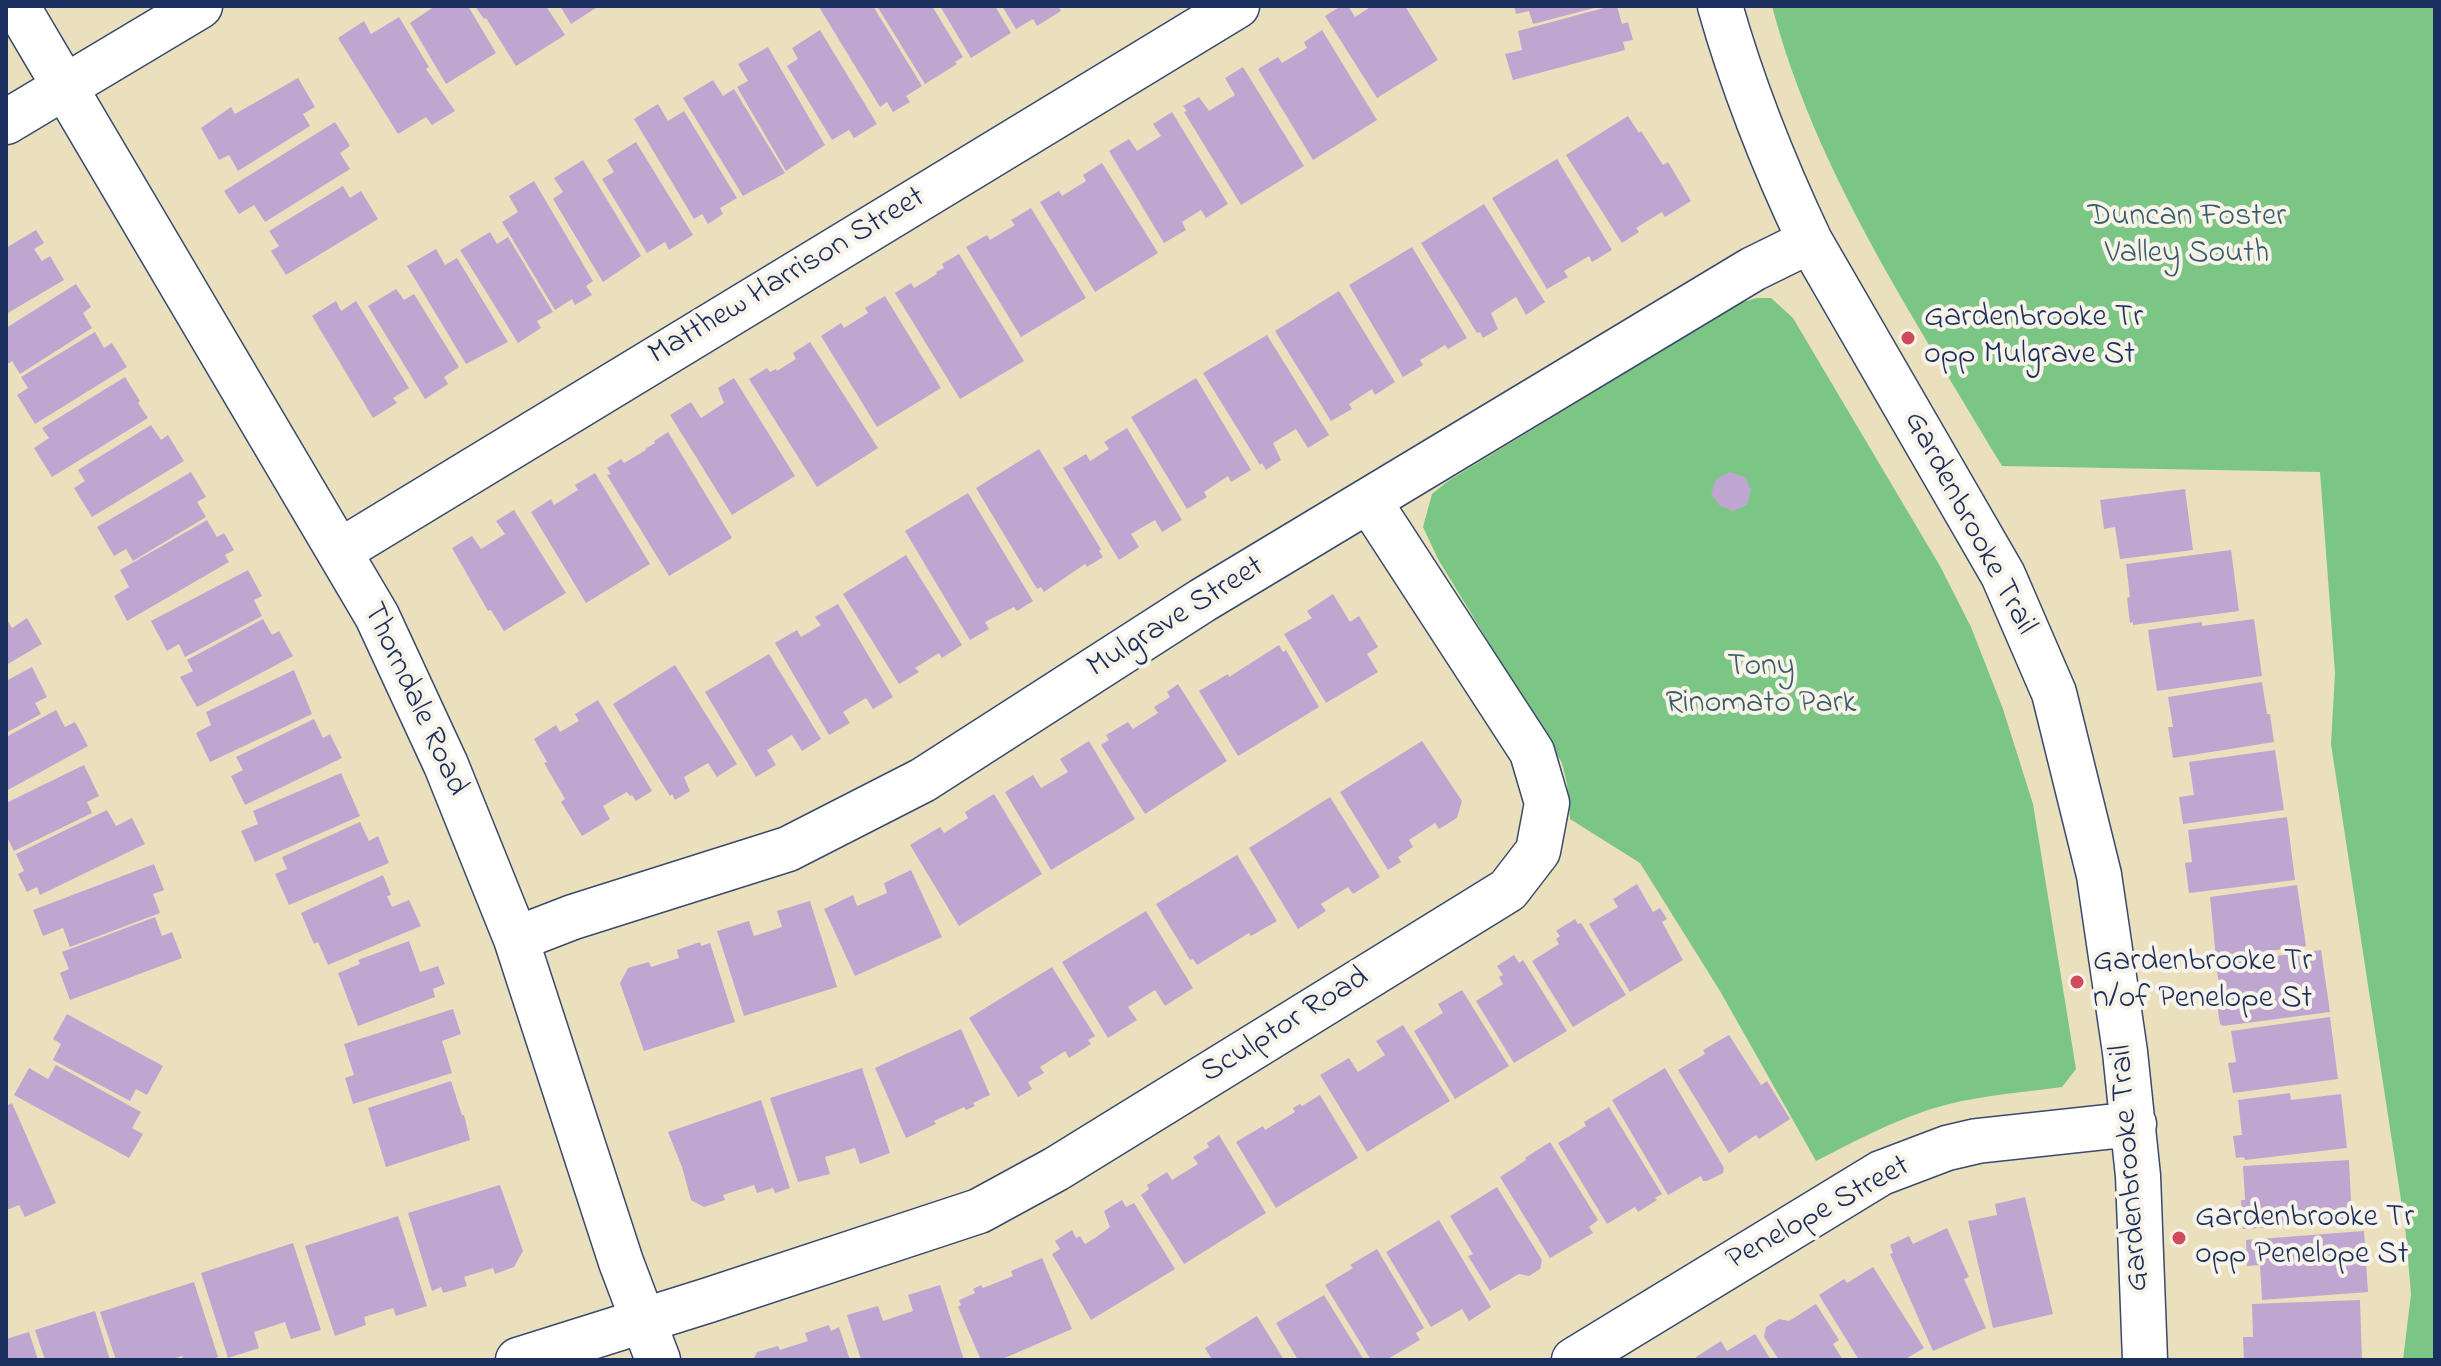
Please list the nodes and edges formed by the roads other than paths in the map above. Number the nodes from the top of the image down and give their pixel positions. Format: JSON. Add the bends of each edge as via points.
{"nodes":[{"id":1,"x":17,"y":6,"type":"edge"},
{"id":2,"x":200,"y":6,"type":"edge"},
{"id":3,"x":1237,"y":6,"type":"edge"},
{"id":4,"x":1720,"y":6,"type":"edge"},
{"id":5,"x":65,"y":87,"type":"junction"},
{"id":6,"x":6,"y":122,"type":"edge"},
{"id":7,"x":1810,"y":241,"type":"junction"},
{"id":8,"x":1369,"y":501,"type":"junction"},
{"id":9,"x":340,"y":551,"type":"junction"},
{"id":10,"x":516,"y":939,"type":"junction"},
{"id":11,"x":2134,"y":1124,"type":"junction"},
{"id":12,"x":651,"y":1340,"type":"edge"},
{"id":13,"x":518,"y":1360,"type":"edge"},
{"id":14,"x":1574,"y":1360,"type":"edge"},
{"id":15,"x":2145,"y":1360,"type":"edge"}],
"edges":[{"from":1,"to":5,"type":"street","name":"Thorndale Road"},
{"from":2,"to":5,"type":"street"},
{"from":3,"to":9,"type":"street","name":"Matthew Harrison Street"},
{"from":4,"to":7,"type":"street","name":"Gardenbrooke Trail","via":[[1749,97]]},
{"from":5,"to":6,"type":"street"},
{"from":5,"to":9,"type":"street","name":"Thorndale Road"},
{"from":7,"to":8,"type":"street","name":"Mulgrave Street","via":[[1753,269]]},
{"from":7,"to":11,"type":"street","name":"Gardenbrooke Trail","via":[[2003,575],[2054,693],[2099,875]]},
{"from":8,"to":10,"type":"street","name":"Mulgrave Street","via":[[1203,600],[923,780],[788,849]]},
{"from":8,"to":12,"type":"street","name":"Sculptor Road","via":[[1532,752],[1547,803],[1538,851],[1508,890],[1056,1169],[979,1211]]},
{"from":9,"to":10,"type":"street","name":"Thorndale Road","via":[[377,616],[446,765]]},
{"from":10,"to":12,"type":"street","name":"Thorndale Road"},
{"from":11,"to":14,"type":"street","name":"Penelope Street","via":[[1977,1141],[1881,1173]]},
{"from":11,"to":15,"type":"street","name":"Gardenbrooke Trail"},
{"from":12,"to":13,"type":"street","name":"Sculptor Road"}]}
